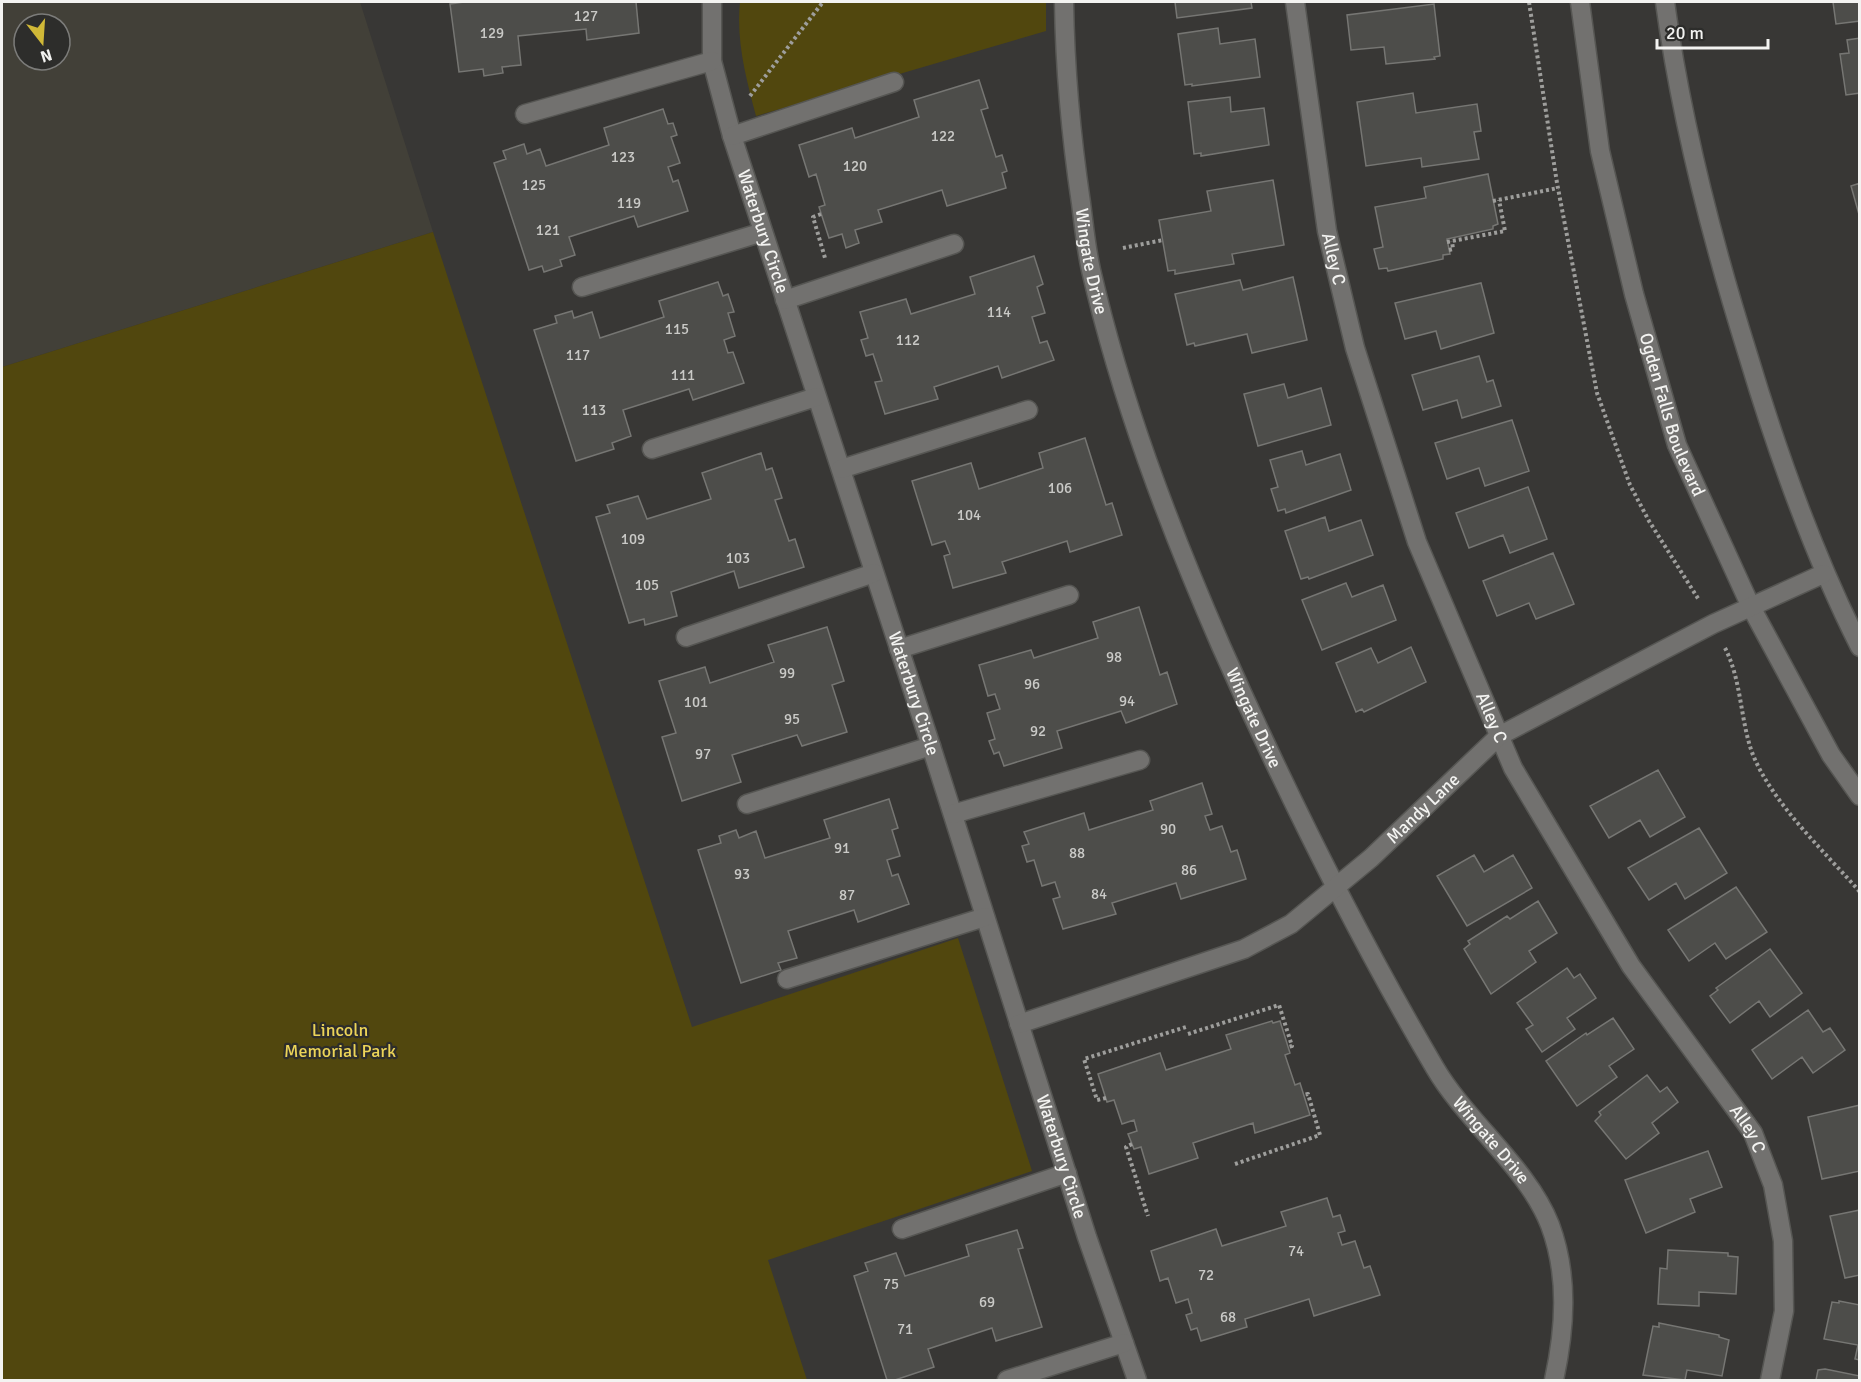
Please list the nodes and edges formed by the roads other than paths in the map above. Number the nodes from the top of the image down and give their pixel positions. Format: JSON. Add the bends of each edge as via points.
{"nodes":[{"id":1,"x":712,"y":2,"type":"edge"},
{"id":2,"x":1064,"y":2,"type":"edge"},
{"id":3,"x":1295,"y":2,"type":"edge"},
{"id":4,"x":1580,"y":2,"type":"edge"},
{"id":5,"x":1665,"y":2,"type":"edge"},
{"id":6,"x":712,"y":61,"type":"junction"},
{"id":7,"x":894,"y":82,"type":"dead end"},
{"id":8,"x":525,"y":114,"type":"dead end"},
{"id":9,"x":732,"y":136,"type":"junction"},
{"id":10,"x":763,"y":232,"type":"junction"},
{"id":11,"x":954,"y":244,"type":"dead end"},
{"id":12,"x":582,"y":287,"type":"dead end"},
{"id":13,"x":785,"y":300,"type":"junction"},
{"id":14,"x":816,"y":397,"type":"junction"},
{"id":15,"x":1028,"y":410,"type":"dead end"},
{"id":16,"x":652,"y":449,"type":"dead end"},
{"id":17,"x":841,"y":470,"type":"junction"},
{"id":18,"x":874,"y":573,"type":"junction"},
{"id":19,"x":1823,"y":573,"type":"junction"},
{"id":20,"x":1069,"y":595,"type":"dead end"},
{"id":21,"x":1751,"y":607,"type":"junction"},
{"id":22,"x":686,"y":637,"type":"dead end"},
{"id":23,"x":1860,"y":647,"type":"edge"},
{"id":24,"x":899,"y":649,"type":"junction"},
{"id":25,"x":1499,"y":736,"type":"junction"},
{"id":26,"x":931,"y":746,"type":"junction"},
{"id":27,"x":1140,"y":760,"type":"dead end"},
{"id":28,"x":1860,"y":796,"type":"edge"},
{"id":29,"x":747,"y":804,"type":"dead end"},
{"id":30,"x":953,"y":814,"type":"junction"},
{"id":31,"x":1336,"y":889,"type":"junction"},
{"id":32,"x":985,"y":917,"type":"junction"},
{"id":33,"x":787,"y":979,"type":"dead end"},
{"id":34,"x":1019,"y":1024,"type":"junction"},
{"id":35,"x":1067,"y":1173,"type":"junction"},
{"id":36,"x":902,"y":1229,"type":"dead end"},
{"id":37,"x":1124,"y":1343,"type":"junction"},
{"id":38,"x":1007,"y":1380,"type":"edge"},
{"id":39,"x":1137,"y":1380,"type":"edge"},
{"id":40,"x":1554,"y":1380,"type":"edge"},
{"id":41,"x":1770,"y":1380,"type":"edge"}],
"edges":[{"from":1,"to":6,"type":"street","name":"Waterbury Circle"},
{"from":2,"to":31,"type":"street","name":"Wingate Drive","via":[[1069,121],[1090,267],[1134,427],[1221,644]]},
{"from":3,"to":25,"type":"street","name":"Alley C","via":[[1327,231],[1355,348],[1417,542]]},
{"from":4,"to":21,"type":"street","name":"Ogden Falls Boulevard","via":[[1600,151],[1634,294],[1677,445]]},
{"from":5,"to":19,"type":"street","via":[[1717,256],[1767,417]]},
{"from":6,"to":8,"type":"street"},
{"from":6,"to":9,"type":"street","name":"Waterbury Circle"},
{"from":7,"to":9,"type":"street"},
{"from":9,"to":10,"type":"street","name":"Waterbury Circle"},
{"from":10,"to":12,"type":"street"},
{"from":10,"to":13,"type":"street","name":"Waterbury Circle"},
{"from":11,"to":13,"type":"street"},
{"from":13,"to":14,"type":"street","name":"Waterbury Circle"},
{"from":14,"to":16,"type":"street"},
{"from":14,"to":17,"type":"street","name":"Waterbury Circle"},
{"from":15,"to":17,"type":"street"},
{"from":17,"to":18,"type":"street","name":"Waterbury Circle"},
{"from":18,"to":22,"type":"street"},
{"from":18,"to":24,"type":"street","name":"Waterbury Circle"},
{"from":19,"to":21,"type":"street","name":"Mandy Lane"},
{"from":19,"to":23,"type":"street"},
{"from":20,"to":24,"type":"street"},
{"from":21,"to":25,"type":"street","name":"Mandy Lane"},
{"from":21,"to":28,"type":"street","name":"Ogden Falls Boulevard","via":[[1831,755]]},
{"from":24,"to":26,"type":"street","name":"Waterbury Circle"},
{"from":25,"to":31,"type":"street","name":"Mandy Lane"},
{"from":25,"to":41,"type":"street","name":"Alley C","via":[[1513,768],[1631,966],[1753,1133],[1773,1185],[1783,1241],[1784,1311]]},
{"from":26,"to":29,"type":"street"},
{"from":26,"to":30,"type":"street","name":"Waterbury Circle"},
{"from":27,"to":30,"type":"street"},
{"from":30,"to":32,"type":"street","name":"Waterbury Circle"},
{"from":31,"to":34,"type":"street","name":"Mandy Lane","via":[[1291,924],[1244,949]]},
{"from":31,"to":40,"type":"street","name":"Wingate Drive","via":[[1437,1072],[1535,1197],[1549,1223],[1561,1262],[1563,1300]]},
{"from":32,"to":33,"type":"street"},
{"from":32,"to":34,"type":"street","name":"Waterbury Circle"},
{"from":34,"to":35,"type":"street","name":"Waterbury Circle"},
{"from":35,"to":36,"type":"street"},
{"from":35,"to":37,"type":"street","name":"Waterbury Circle"},
{"from":37,"to":38,"type":"street"},
{"from":37,"to":39,"type":"street","name":"Waterbury Circle"}]}
